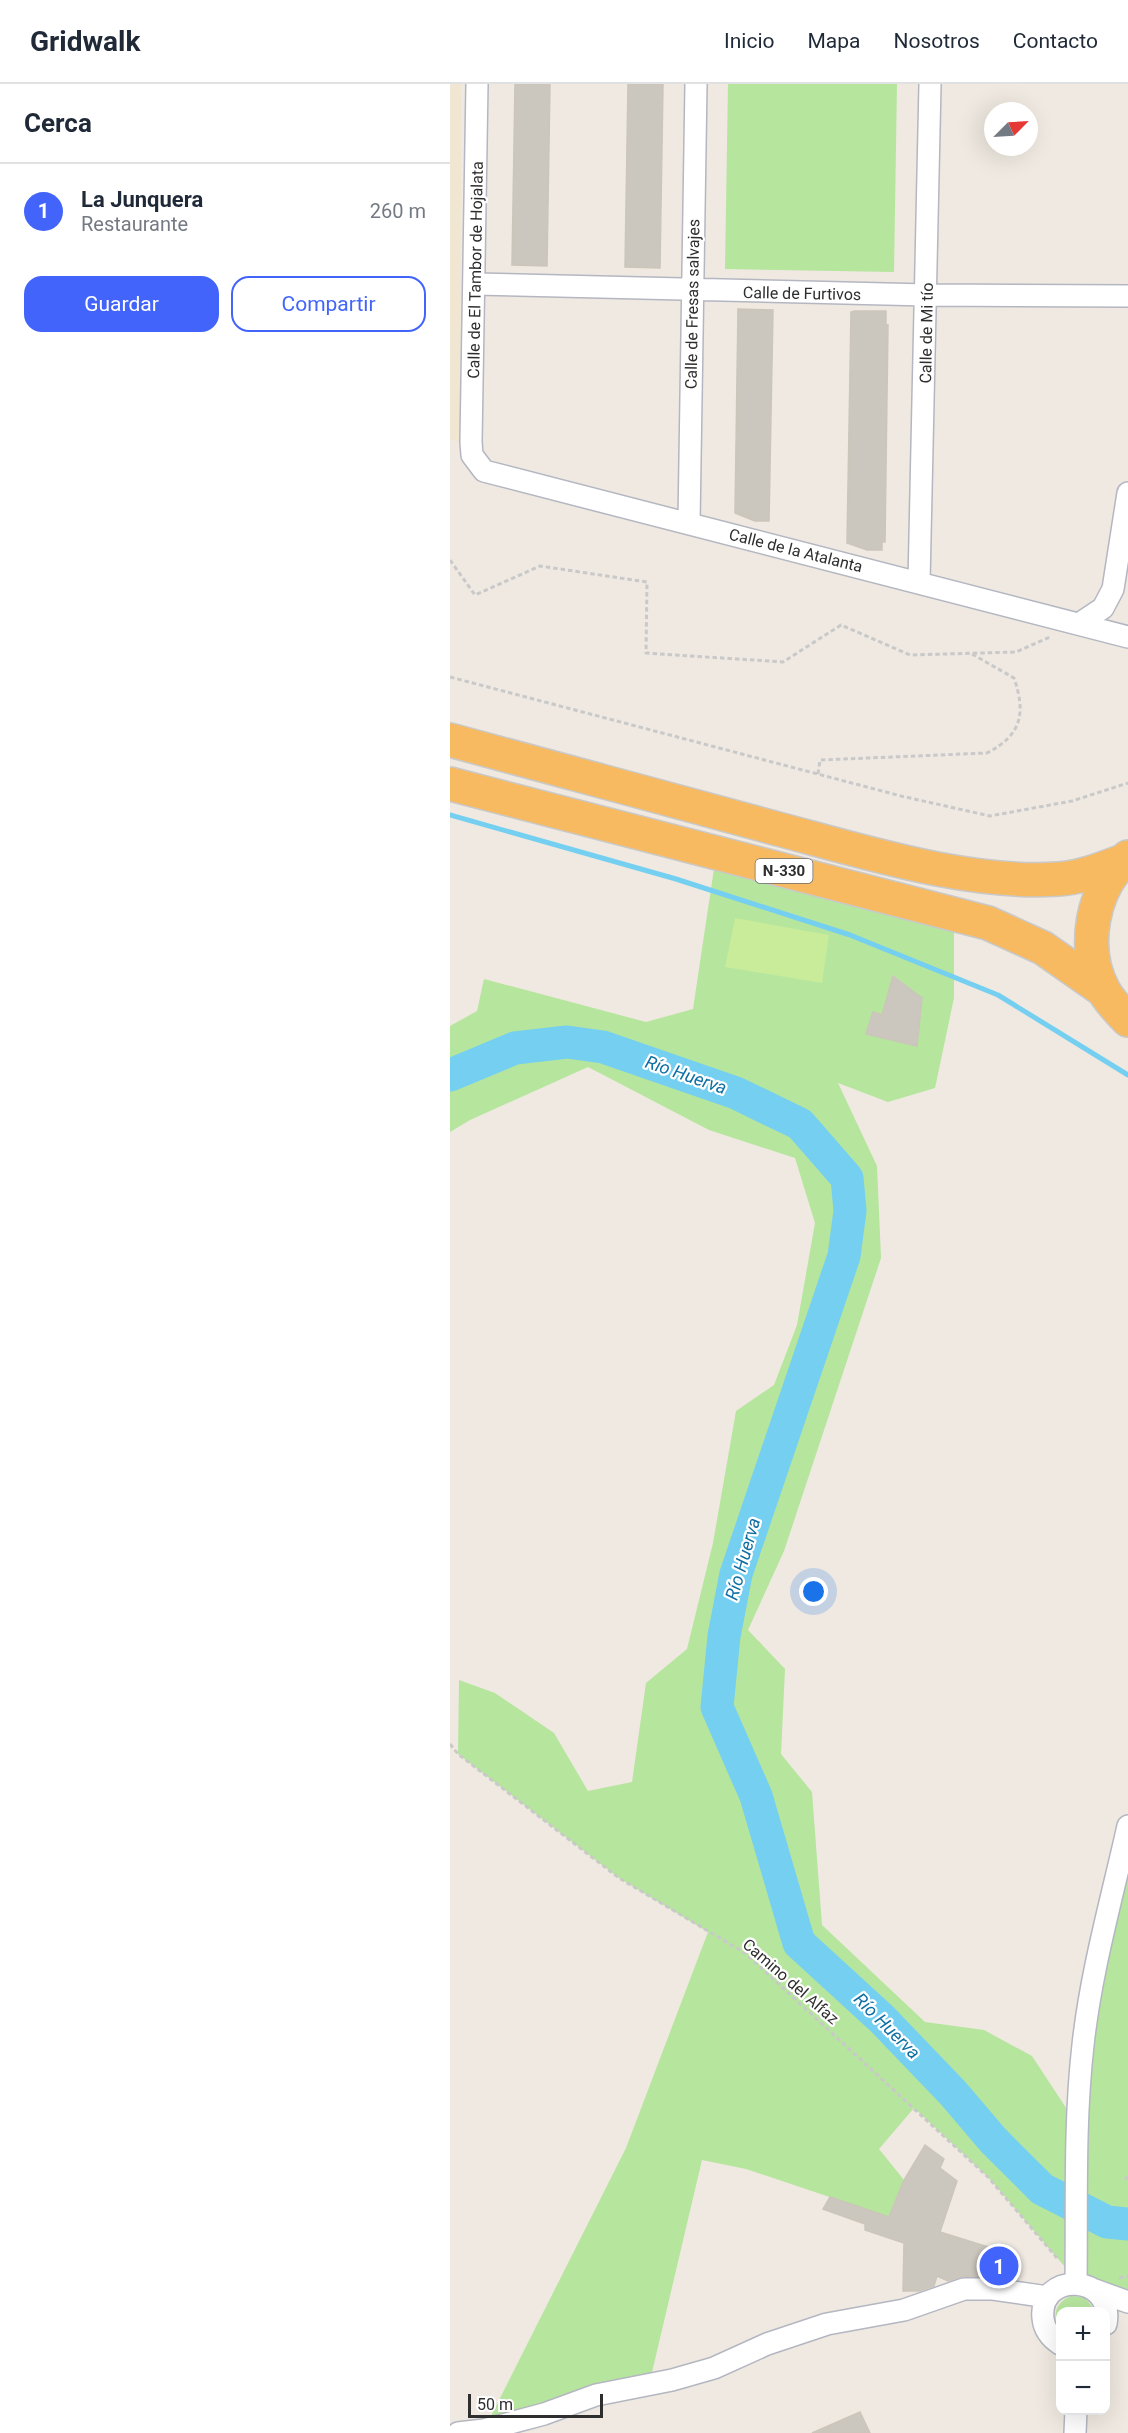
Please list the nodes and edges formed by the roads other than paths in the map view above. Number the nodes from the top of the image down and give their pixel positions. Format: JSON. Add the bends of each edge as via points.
{"nodes":[{"id":1,"x":477,"y":84,"type":"edge"},
{"id":2,"x":696,"y":84,"type":"edge"},
{"id":3,"x":930,"y":84,"type":"edge"},
{"id":4,"x":475,"y":284,"type":"junction"},
{"id":5,"x":693,"y":290,"type":"junction"},
{"id":6,"x":927,"y":295,"type":"junction"},
{"id":7,"x":1128,"y":296,"type":"edge"},
{"id":8,"x":472,"y":455,"type":"joint"},
{"id":9,"x":1128,"y":493,"type":"edge"},
{"id":10,"x":689,"y":523,"type":"junction"},
{"id":11,"x":919,"y":582,"type":"junction"},
{"id":12,"x":1079,"y":624,"type":"junction"},
{"id":13,"x":1124,"y":635,"type":"edge"},
{"id":14,"x":450,"y":740,"type":"edge"},
{"id":15,"x":450,"y":784,"type":"edge"},
{"id":16,"x":1126,"y":859,"type":"edge"},
{"id":17,"x":1103,"y":990,"type":"junction"},
{"id":18,"x":1128,"y":1020,"type":"edge"},
{"id":19,"x":1128,"y":1826,"type":"edge"},
{"id":20,"x":1069,"y":2289,"type":"junction"},
{"id":21,"x":1128,"y":2302,"type":"edge"},
{"id":22,"x":1104,"y":2307,"type":"edge"},
{"id":23,"x":1128,"y":2308,"type":"edge"},
{"id":24,"x":1110,"y":2323,"type":"edge"},
{"id":25,"x":1056,"y":2341,"type":"edge"},
{"id":26,"x":1077,"y":2415,"type":"edge"},
{"id":27,"x":458,"y":2433,"type":"edge"},
{"id":28,"x":1075,"y":2433,"type":"edge"}],
"edges":[{"from":1,"to":4,"type":"street","name":"Calle de El Tambor de Hojalata"},
{"from":2,"to":5,"type":"street","name":"Calle de Fresas salvajes"},
{"from":3,"to":6,"type":"street","name":"Calle de Mi tío"},
{"from":4,"to":5,"type":"street","name":"Calle de Furtivos"},
{"from":4,"to":8,"type":"street","name":"Calle de El Tambor de Hojalata"},
{"from":5,"to":6,"type":"street","name":"Calle de Furtivos"},
{"from":5,"to":10,"type":"street","name":"Calle de Fresas salvajes"},
{"from":6,"to":7,"type":"street","name":"Calle de Furtivos"},
{"from":6,"to":11,"type":"street","name":"Calle de Mi tío"},
{"from":8,"to":10,"type":"street","name":"Calle de la Atalanta","via":[[484,471]]},
{"from":9,"to":12,"type":"street","via":[[1113,589],[1103,608]]},
{"from":10,"to":11,"type":"street","name":"Calle de la Atalanta"},
{"from":11,"to":12,"type":"street","name":"Calle de la Atalanta"},
{"from":12,"to":13,"type":"street","name":"Calle de la Atalanta"},
{"from":14,"to":16,"type":"highway","number":"N-330","via":[[833,844],[964,874],[1060,879],[1084,875]]},
{"from":15,"to":17,"type":"highway","number":"N-330","via":[[988,923],[1043,948]]},
{"from":16,"to":17,"type":"highway","number":"N-330","via":[[1098,902],[1092,927],[1092,953]]},
{"from":17,"to":18,"type":"highway","number":"N-330"},
{"from":19,"to":20,"type":"street","via":[[1083,2044],[1077,2124],[1076,2259]]},
{"from":20,"to":21,"type":"street"},
{"from":20,"to":22,"type":"street","via":[[1104,2302]]},
{"from":20,"to":25,"type":"street","via":[[1044,2305],[1043,2322]]},
{"from":20,"to":27,"type":"street","via":[[964,2289],[904,2310],[827,2324],[672,2380],[596,2395],[544,2414]]},
{"from":23,"to":24,"type":"street"},
{"from":26,"to":28,"type":"street"}]}
